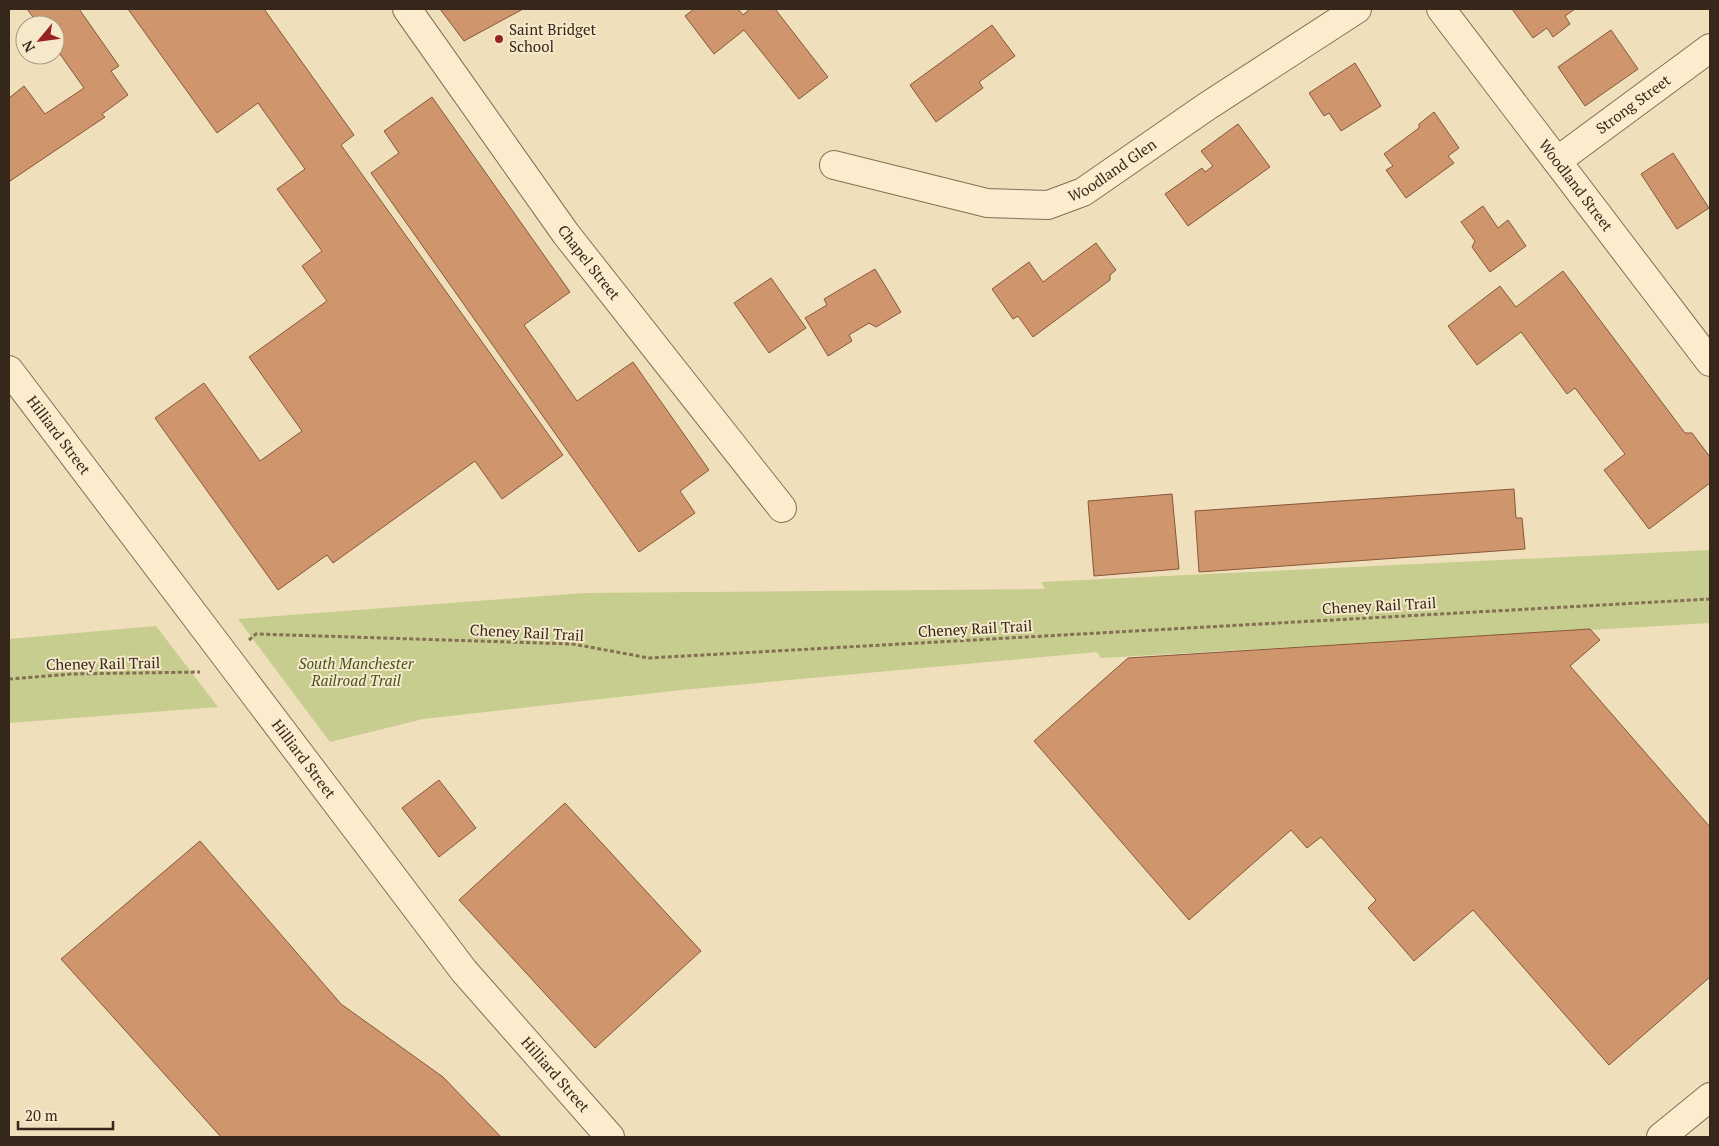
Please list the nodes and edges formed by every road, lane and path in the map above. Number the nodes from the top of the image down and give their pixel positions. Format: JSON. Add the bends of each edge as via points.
{"nodes":[{"id":1,"x":407,"y":9,"type":"edge"},
{"id":2,"x":1357,"y":9,"type":"edge"},
{"id":3,"x":1441,"y":9,"type":"edge"},
{"id":4,"x":1710,"y":48,"type":"edge"},
{"id":5,"x":1557,"y":160,"type":"junction"},
{"id":6,"x":834,"y":165,"type":"dead end"},
{"id":7,"x":1710,"y":362,"type":"edge"},
{"id":8,"x":9,"y":370,"type":"edge"},
{"id":9,"x":782,"y":508,"type":"dead end"},
{"id":10,"x":1710,"y":599,"type":"edge"},
{"id":11,"x":244,"y":644,"type":"dead end"},
{"id":12,"x":198,"y":673,"type":"dead end"},
{"id":13,"x":9,"y":679,"type":"edge"},
{"id":14,"x":1710,"y":1098,"type":"edge"},
{"id":15,"x":610,"y":1137,"type":"edge"},
{"id":16,"x":1661,"y":1137,"type":"edge"}],
"edges":[{"from":1,"to":9,"type":"street","name":"Chapel Street","via":[[566,234]]},
{"from":2,"to":6,"type":"street","name":"Woodland Glen","via":[[1083,192],[1048,205],[987,203]]},
{"from":3,"to":5,"type":"street","name":"Woodland Street"},
{"from":4,"to":5,"type":"street","name":"Strong Street"},
{"from":5,"to":7,"type":"street","name":"Woodland Street"},
{"from":8,"to":15,"type":"street","name":"Hilliard Street","via":[[464,971]]},
{"from":10,"to":11,"type":"path","name":"Cheney Rail Trail","via":[[649,658],[573,644],[256,634]]},
{"from":12,"to":13,"type":"path","name":"Cheney Rail Trail","via":[[72,674]]},
{"from":14,"to":16,"type":"street"}]}
